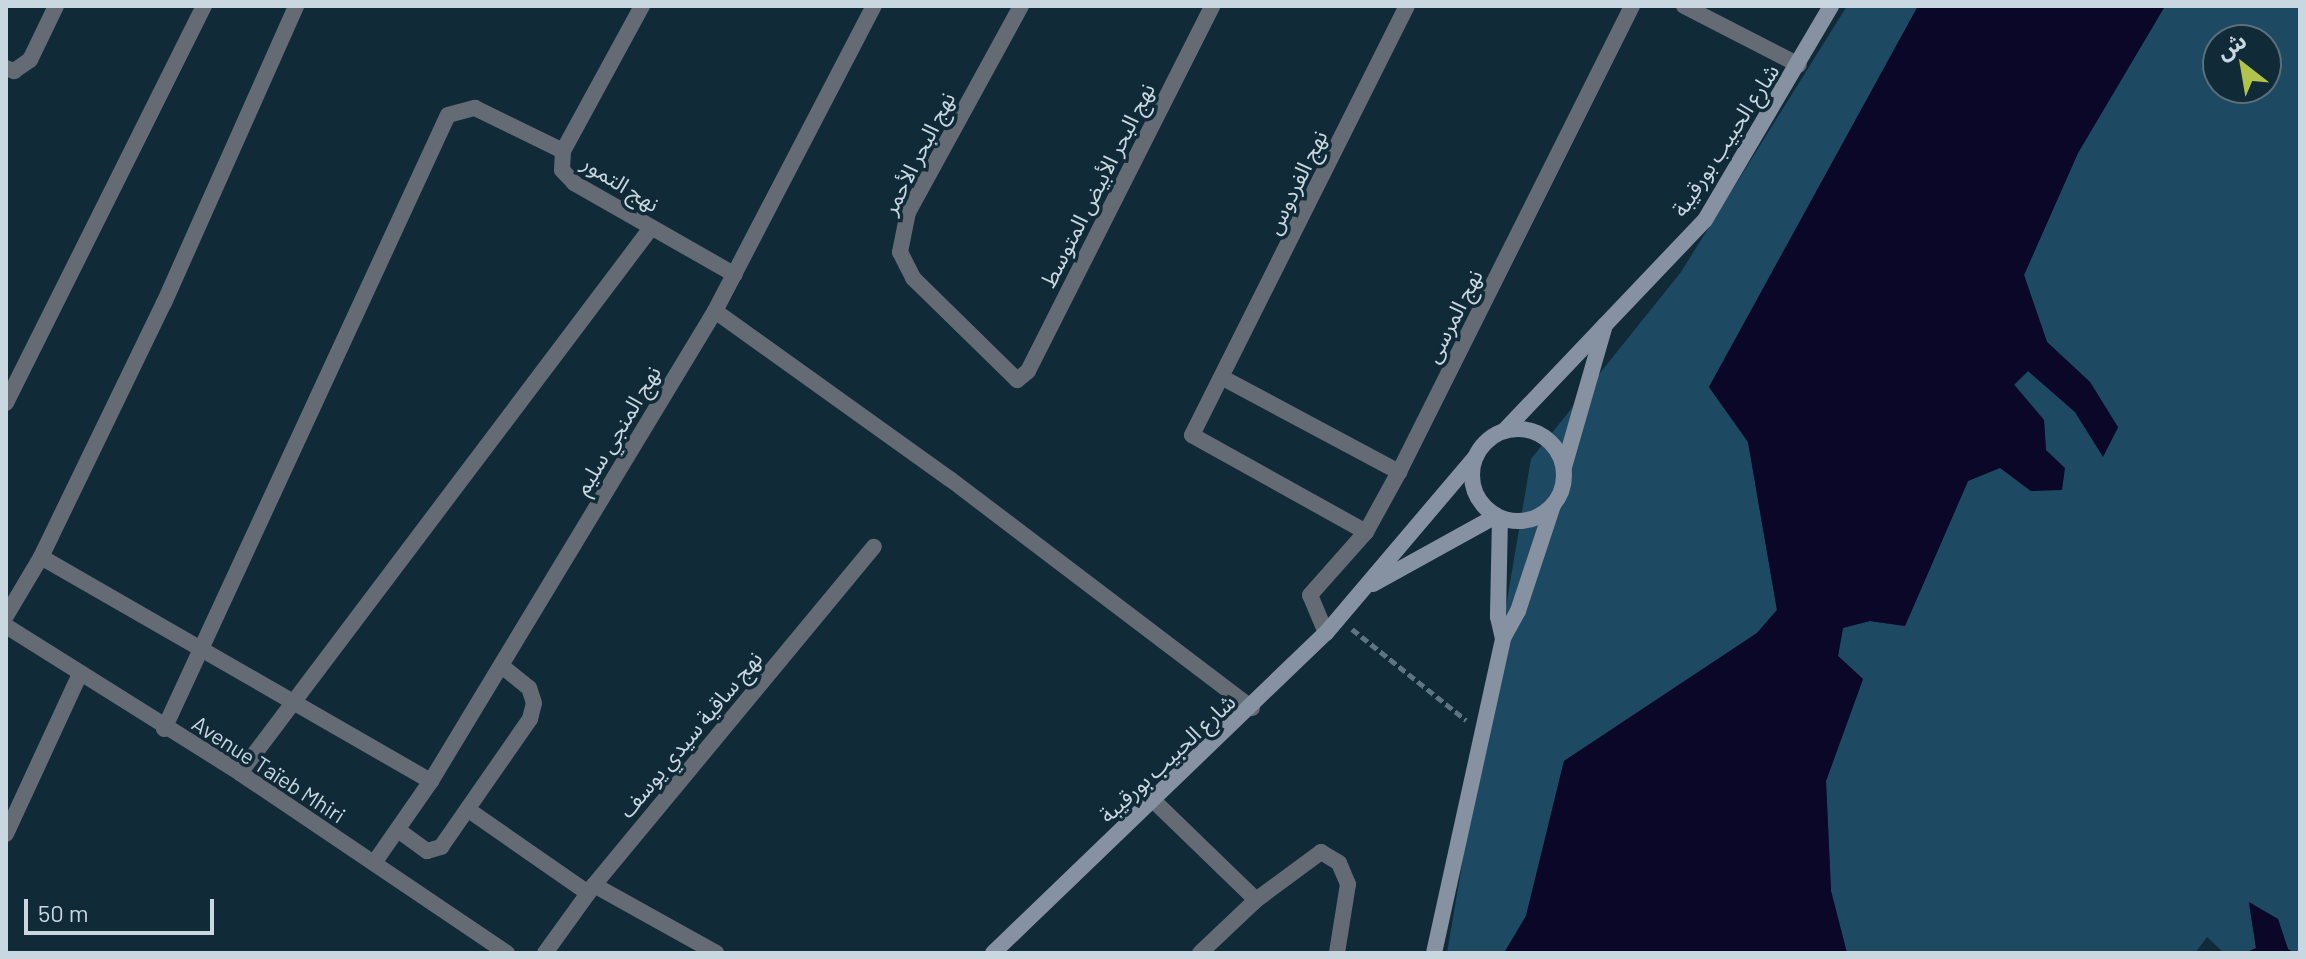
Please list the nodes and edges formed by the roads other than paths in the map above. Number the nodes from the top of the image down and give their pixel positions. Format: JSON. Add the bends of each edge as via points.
{"nodes":[{"id":1,"x":56,"y":6,"type":"edge"},
{"id":2,"x":204,"y":6,"type":"edge"},
{"id":3,"x":296,"y":6,"type":"edge"},
{"id":4,"x":642,"y":6,"type":"edge"},
{"id":5,"x":874,"y":6,"type":"edge"},
{"id":6,"x":1021,"y":6,"type":"edge"},
{"id":7,"x":1212,"y":6,"type":"edge"},
{"id":8,"x":1407,"y":6,"type":"edge"},
{"id":9,"x":1632,"y":6,"type":"edge"},
{"id":10,"x":1684,"y":6,"type":"edge"},
{"id":11,"x":1831,"y":6,"type":"edge"},
{"id":12,"x":1799,"y":65,"type":"junction"},
{"id":13,"x":6,"y":68,"type":"edge"},
{"id":14,"x":563,"y":151,"type":"junction"},
{"id":15,"x":651,"y":228,"type":"junction"},
{"id":16,"x":735,"y":275,"type":"junction"},
{"id":17,"x":715,"y":311,"type":"junction"},
{"id":18,"x":1606,"y":320,"type":"junction"},
{"id":19,"x":1223,"y":378,"type":"junction"},
{"id":20,"x":1017,"y":380,"type":"joint"},
{"id":21,"x":6,"y":403,"type":"edge"},
{"id":22,"x":1504,"y":431,"type":"junction"},
{"id":23,"x":1476,"y":456,"type":"junction"},
{"id":24,"x":1564,"y":467,"type":"junction"},
{"id":25,"x":1399,"y":472,"type":"junction"},
{"id":26,"x":1553,"y":505,"type":"junction"},
{"id":27,"x":1498,"y":517,"type":"junction"},
{"id":28,"x":1366,"y":532,"type":"junction"},
{"id":29,"x":874,"y":547,"type":"dead end"},
{"id":30,"x":41,"y":557,"type":"junction"},
{"id":31,"x":1364,"y":589,"type":"junction"},
{"id":32,"x":6,"y":616,"type":"edge"},
{"id":33,"x":6,"y":626,"type":"edge"},
{"id":34,"x":1326,"y":633,"type":"junction"},
{"id":35,"x":1503,"y":638,"type":"junction"},
{"id":36,"x":202,"y":645,"type":"junction"},
{"id":37,"x":501,"y":665,"type":"junction"},
{"id":38,"x":80,"y":674,"type":"junction"},
{"id":39,"x":291,"y":699,"type":"junction"},
{"id":40,"x":1252,"y":708,"type":"junction"},
{"id":41,"x":164,"y":729,"type":"junction"},
{"id":42,"x":240,"y":773,"type":"junction"},
{"id":43,"x":431,"y":781,"type":"junction"},
{"id":44,"x":1154,"y":801,"type":"junction"},
{"id":45,"x":470,"y":811,"type":"junction"},
{"id":46,"x":398,"y":830,"type":"junction"},
{"id":47,"x":6,"y":834,"type":"edge"},
{"id":48,"x":374,"y":863,"type":"junction"},
{"id":49,"x":591,"y":889,"type":"junction"},
{"id":50,"x":1256,"y":900,"type":"junction"},
{"id":51,"x":507,"y":953,"type":"edge"},
{"id":52,"x":545,"y":953,"type":"edge"},
{"id":53,"x":716,"y":953,"type":"edge"},
{"id":54,"x":993,"y":953,"type":"edge"},
{"id":55,"x":1200,"y":953,"type":"edge"},
{"id":56,"x":1337,"y":953,"type":"edge"},
{"id":57,"x":1434,"y":953,"type":"edge"}],
"edges":[{"from":1,"to":13,"type":"street","via":[[30,60],[14,71]]},
{"from":2,"to":21,"type":"street"},
{"from":3,"to":30,"type":"street","via":[[164,303]]},
{"from":4,"to":14,"type":"street","name":"نهج التمور"},
{"from":5,"to":16,"type":"street","name":"نهج المنجي سليم"},
{"from":6,"to":20,"type":"street","name":"نهج البحر الأحمر","via":[[908,212],[900,252],[913,278]]},
{"from":7,"to":20,"type":"street","name":"نهج البحر الأبيض المتوسط","via":[[1028,371]]},
{"from":8,"to":19,"type":"street","name":"نهج الفردوس"},
{"from":9,"to":25,"type":"street","name":"نهج المرسى"},
{"from":10,"to":12,"type":"street"},
{"from":11,"to":12,"type":"street","name":"شارع الحبيب بورقيبة"},
{"from":12,"to":18,"type":"street","name":"شارع الحبيب بورقيبة","via":[[1705,220]]},
{"from":14,"to":15,"type":"street","name":"نهج التمور","via":[[562,170],[568,179]]},
{"from":14,"to":36,"type":"street","via":[[475,108],[448,115]]},
{"from":15,"to":16,"type":"street","name":"نهج التمور"},
{"from":15,"to":39,"type":"street"},
{"from":16,"to":17,"type":"street","name":"نهج المنجي سليم"},
{"from":17,"to":37,"type":"street","name":"نهج المنجي سليم"},
{"from":17,"to":40,"type":"street","via":[[950,479]]},
{"from":18,"to":22,"type":"street","name":"شارع الحبيب بورقيبة"},
{"from":18,"to":24,"type":"street","name":"شارع الحبيب بورقيبة"},
{"from":19,"to":25,"type":"street"},
{"from":19,"to":28,"type":"street","name":"نهج الفردوس","via":[[1192,435]]},
{"from":22,"to":23,"type":"street"},
{"from":22,"to":24,"type":"street","via":[[1542,436]]},
{"from":23,"to":27,"type":"street","via":[[1475,493]]},
{"from":23,"to":31,"type":"street","name":"شارع الحبيب بورقيبة"},
{"from":24,"to":26,"type":"street"},
{"from":25,"to":28,"type":"street","name":"نهج المرسى"},
{"from":26,"to":27,"type":"street","via":[[1530,519]]},
{"from":26,"to":35,"type":"street","via":[[1518,611]]},
{"from":27,"to":31,"type":"street","name":"شارع الحبيب بورقيبة"},
{"from":27,"to":35,"type":"street","via":[[1498,617]]},
{"from":28,"to":34,"type":"street","name":"نهج المرسى","via":[[1310,595]]},
{"from":29,"to":49,"type":"street","name":"نهج ساقية سيدي يوسف"},
{"from":30,"to":32,"type":"street"},
{"from":30,"to":36,"type":"street"},
{"from":31,"to":34,"type":"street","name":"شارع الحبيب بورقيبة"},
{"from":33,"to":38,"type":"street","name":"Avenue Taïeb Mhiri"},
{"from":34,"to":40,"type":"street","name":"شارع الحبيب بورقيبة"},
{"from":35,"to":57,"type":"street"},
{"from":36,"to":39,"type":"street"},
{"from":36,"to":41,"type":"street"},
{"from":37,"to":43,"type":"street","name":"نهج المنجي سليم"},
{"from":37,"to":45,"type":"street","via":[[519,676],[534,703],[530,719]]},
{"from":38,"to":41,"type":"street","name":"Avenue Taïeb Mhiri"},
{"from":38,"to":47,"type":"street"},
{"from":39,"to":42,"type":"street"},
{"from":39,"to":43,"type":"street"},
{"from":40,"to":44,"type":"street","name":"شارع الحبيب بورقيبة"},
{"from":41,"to":42,"type":"street","name":"Avenue Taïeb Mhiri"},
{"from":42,"to":48,"type":"street","name":"Avenue Taïeb Mhiri"},
{"from":43,"to":46,"type":"street","name":"نهج المنجي سليم"},
{"from":44,"to":50,"type":"street"},
{"from":44,"to":54,"type":"street","name":"شارع الحبيب بورقيبة"},
{"from":45,"to":46,"type":"street","via":[[432,851]]},
{"from":45,"to":49,"type":"street"},
{"from":46,"to":48,"type":"street","name":"نهج المنجي سليم"},
{"from":48,"to":51,"type":"street","name":"Avenue Taïeb Mhiri"},
{"from":49,"to":52,"type":"street","name":"نهج ساقية سيدي يوسف"},
{"from":49,"to":53,"type":"street"},
{"from":50,"to":55,"type":"street"},
{"from":50,"to":56,"type":"street","via":[[1311,855],[1329,855],[1348,884]]}]}
